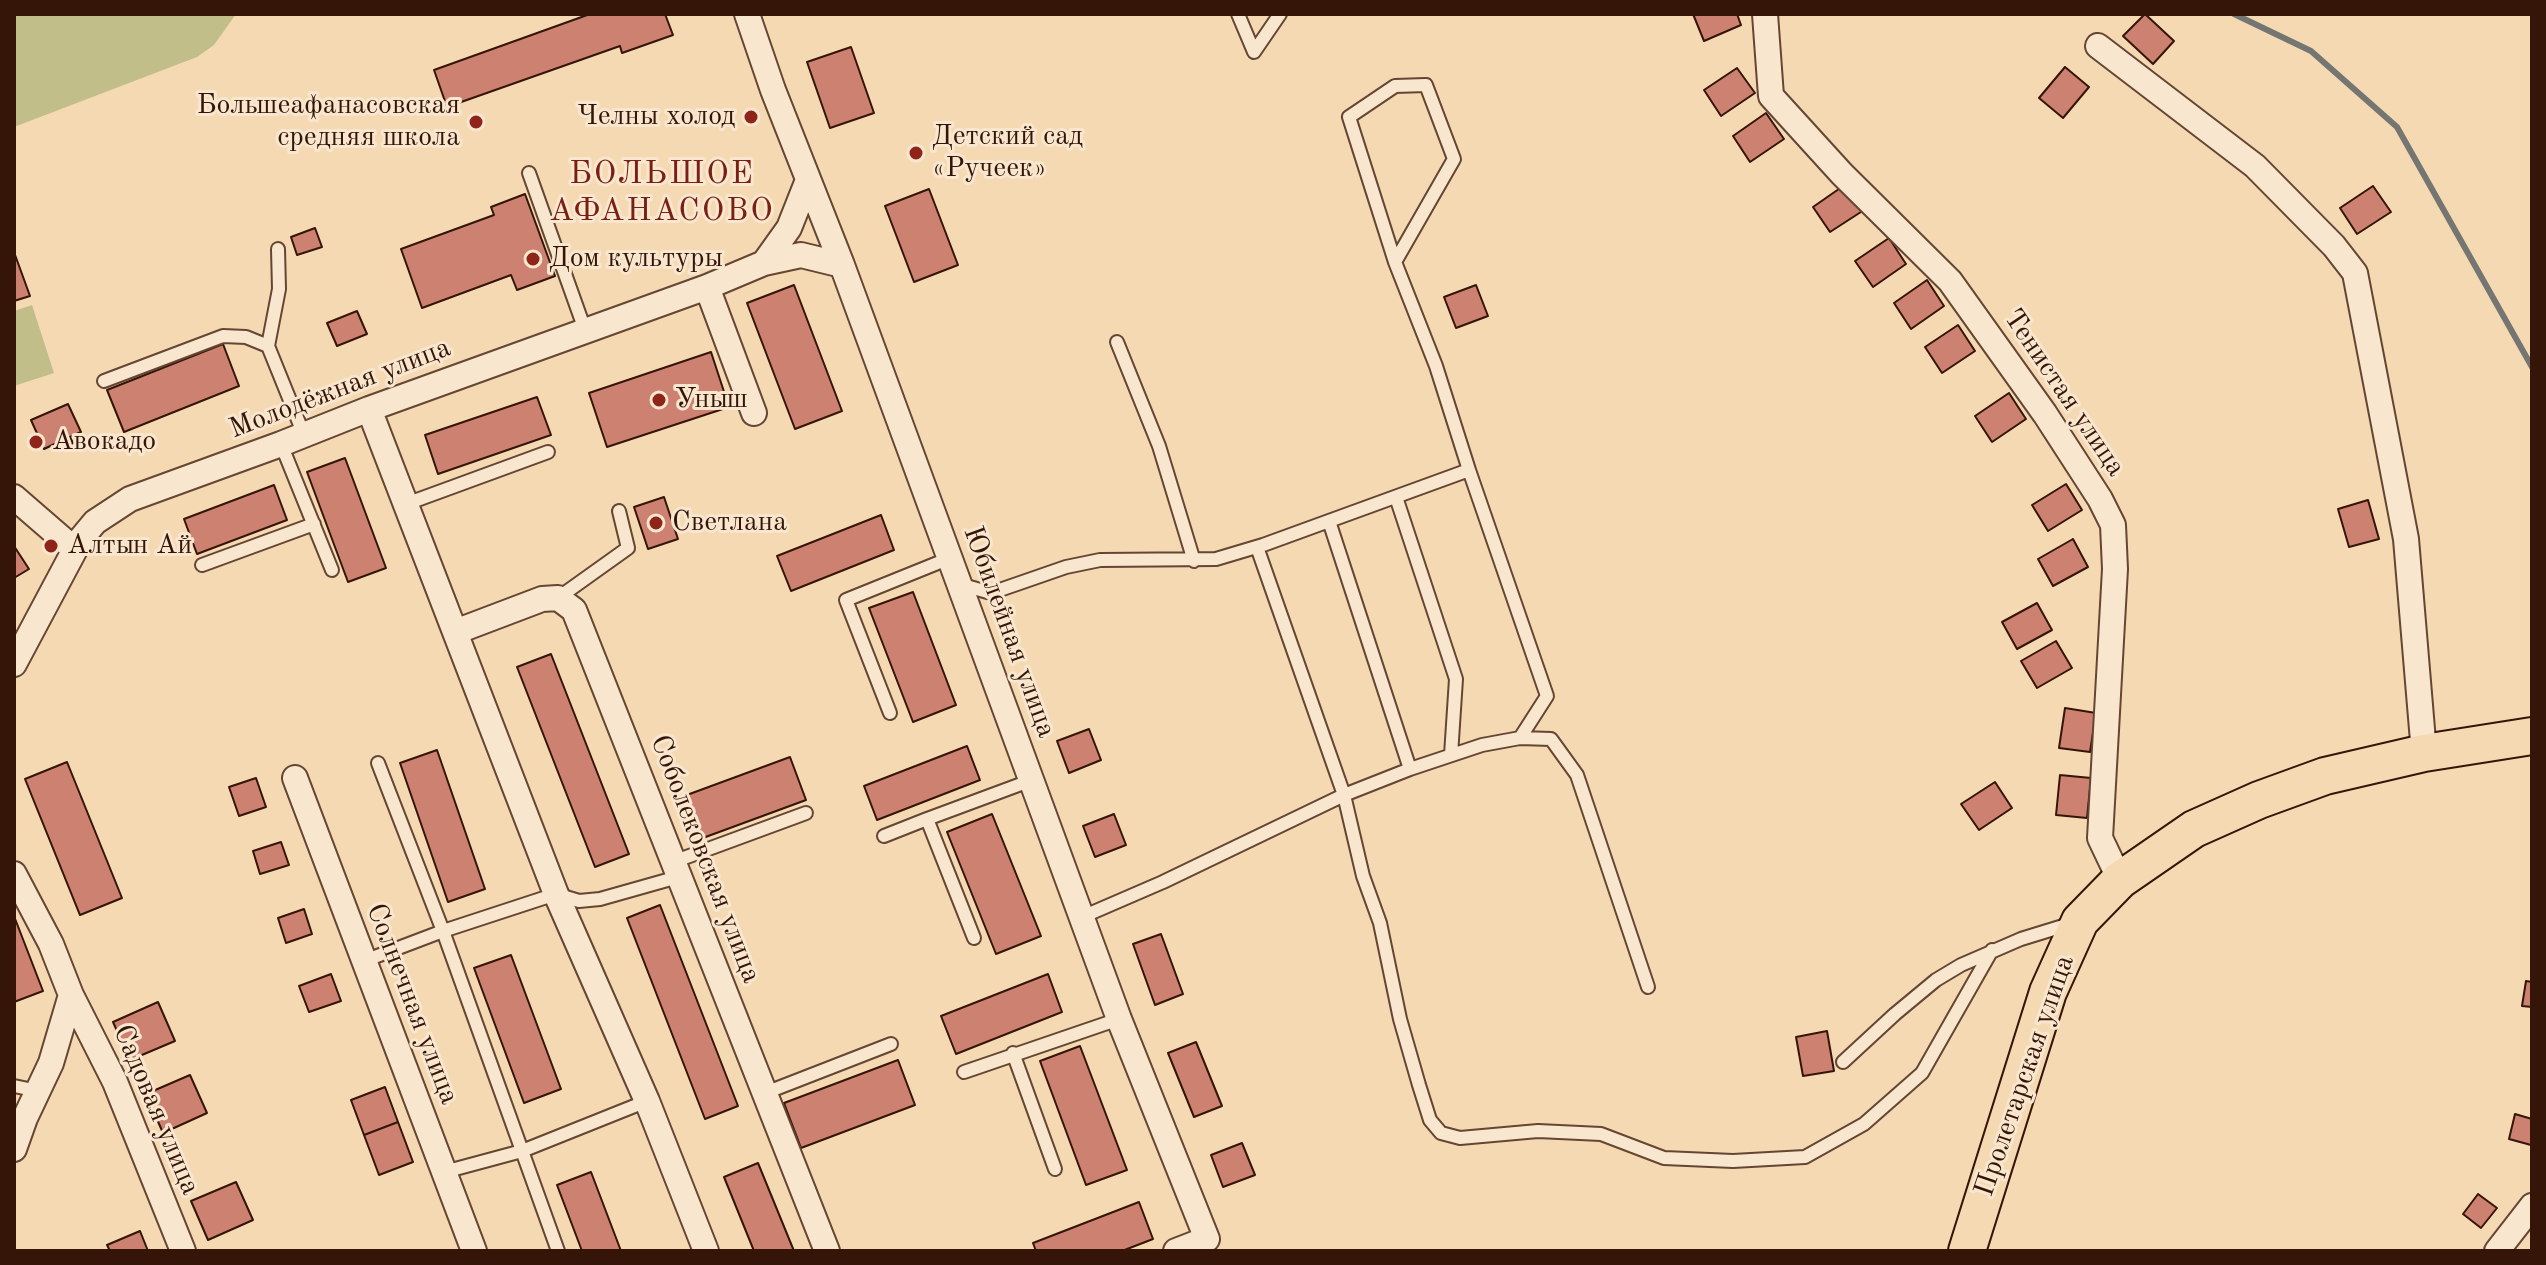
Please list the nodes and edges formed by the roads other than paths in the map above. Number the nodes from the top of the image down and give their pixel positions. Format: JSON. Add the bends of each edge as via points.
{"nodes":[{"id":1,"x":747,"y":14,"type":"edge"},
{"id":2,"x":1238,"y":14,"type":"edge"},
{"id":3,"x":1280,"y":14,"type":"edge"},
{"id":4,"x":1765,"y":14,"type":"edge"},
{"id":5,"x":2098,"y":46,"type":"dead end"},
{"id":6,"x":529,"y":173,"type":"dead end"},
{"id":7,"x":808,"y":180,"type":"junction"},
{"id":8,"x":278,"y":249,"type":"dead end"},
{"id":9,"x":1395,"y":262,"type":"junction"},
{"id":10,"x":764,"y":263,"type":"junction"},
{"id":11,"x":842,"y":265,"type":"junction"},
{"id":12,"x":707,"y":287,"type":"junction"},
{"id":13,"x":585,"y":330,"type":"junction"},
{"id":14,"x":1117,"y":342,"type":"dead end"},
{"id":15,"x":268,"y":346,"type":"junction"},
{"id":16,"x":104,"y":381,"type":"dead end"},
{"id":17,"x":369,"y":409,"type":"junction"},
{"id":18,"x":754,"y":413,"type":"dead end"},
{"id":19,"x":304,"y":435,"type":"junction"},
{"id":20,"x":281,"y":444,"type":"junction"},
{"id":21,"x":548,"y":452,"type":"dead end"},
{"id":22,"x":1469,"y":470,"type":"junction"},
{"id":23,"x":14,"y":497,"type":"edge"},
{"id":24,"x":1396,"y":497,"type":"junction"},
{"id":25,"x":406,"y":504,"type":"junction"},
{"id":26,"x":619,"y":511,"type":"dead end"},
{"id":27,"x":1329,"y":521,"type":"junction"},
{"id":28,"x":314,"y":524,"type":"junction"},
{"id":29,"x":1257,"y":547,"type":"junction"},
{"id":30,"x":74,"y":549,"type":"junction"},
{"id":31,"x":950,"y":558,"type":"junction"},
{"id":32,"x":1194,"y":561,"type":"junction"},
{"id":33,"x":202,"y":565,"type":"dead end"},
{"id":34,"x":332,"y":570,"type":"dead end"},
{"id":35,"x":959,"y":584,"type":"junction"},
{"id":36,"x":558,"y":598,"type":"junction"},
{"id":37,"x":455,"y":632,"type":"junction"},
{"id":38,"x":14,"y":664,"type":"edge"},
{"id":39,"x":890,"y":713,"type":"dead end"},
{"id":40,"x":2532,"y":736,"type":"edge"},
{"id":41,"x":1520,"y":738,"type":"junction"},
{"id":42,"x":2424,"y":753,"type":"junction"},
{"id":43,"x":1451,"y":755,"type":"junction"},
{"id":44,"x":378,"y":763,"type":"dead end"},
{"id":45,"x":1410,"y":769,"type":"junction"},
{"id":46,"x":295,"y":778,"type":"dead end"},
{"id":47,"x":1032,"y":780,"type":"junction"},
{"id":48,"x":1344,"y":795,"type":"junction"},
{"id":49,"x":806,"y":813,"type":"dead end"},
{"id":50,"x":927,"y":819,"type":"junction"},
{"id":51,"x":884,"y":836,"type":"dead end"},
{"id":52,"x":676,"y":869,"type":"junction"},
{"id":53,"x":14,"y":874,"type":"edge"},
{"id":54,"x":2120,"y":880,"type":"junction"},
{"id":55,"x":556,"y":894,"type":"junction"},
{"id":56,"x":1082,"y":917,"type":"junction"},
{"id":57,"x":2080,"y":921,"type":"junction"},
{"id":58,"x":443,"y":931,"type":"junction"},
{"id":59,"x":974,"y":938,"type":"dead end"},
{"id":60,"x":1992,"y":950,"type":"junction"},
{"id":61,"x":364,"y":961,"type":"junction"},
{"id":62,"x":1648,"y":987,"type":"dead end"},
{"id":63,"x":71,"y":995,"type":"junction"},
{"id":64,"x":1119,"y":1019,"type":"junction"},
{"id":65,"x":891,"y":1044,"type":"dead end"},
{"id":66,"x":1013,"y":1053,"type":"junction"},
{"id":67,"x":1843,"y":1062,"type":"dead end"},
{"id":68,"x":964,"y":1072,"type":"dead end"},
{"id":69,"x":26,"y":1089,"type":"edge"},
{"id":70,"x":765,"y":1093,"type":"junction"},
{"id":71,"x":647,"y":1101,"type":"junction"},
{"id":72,"x":14,"y":1149,"type":"edge"},
{"id":73,"x":522,"y":1151,"type":"junction"},
{"id":74,"x":1055,"y":1169,"type":"dead end"},
{"id":75,"x":444,"y":1172,"type":"junction"},
{"id":76,"x":2532,"y":1206,"type":"edge"},
{"id":77,"x":1209,"y":1245,"type":"edge"},
{"id":78,"x":183,"y":1251,"type":"edge"},
{"id":79,"x":474,"y":1251,"type":"edge"},
{"id":80,"x":558,"y":1251,"type":"edge"},
{"id":81,"x":706,"y":1251,"type":"edge"},
{"id":82,"x":827,"y":1251,"type":"edge"},
{"id":83,"x":1176,"y":1251,"type":"edge"},
{"id":84,"x":1968,"y":1251,"type":"edge"},
{"id":85,"x":2497,"y":1251,"type":"edge"}],
"edges":[{"from":1,"to":7,"type":"street","name":"Юбилейная улица"},
{"from":2,"to":3,"type":"lane","via":[[1254,52]]},
{"from":4,"to":54,"type":"street","name":"Тенистая улица","via":[[1771,96],[1950,281],[2045,414],[2113,525],[2100,838]]},
{"from":5,"to":42,"type":"street","via":[[2255,166],[2355,273],[2406,539]]},
{"from":6,"to":13,"type":"lane"},
{"from":7,"to":10,"type":"street","via":[[789,228]]},
{"from":7,"to":11,"type":"street","name":"Юбилейная улица"},
{"from":8,"to":15,"type":"lane","via":[[279,289]]},
{"from":9,"to":9,"type":"lane","via":[[1349,117],[1395,86],[1426,85],[1454,159]]},
{"from":9,"to":22,"type":"lane"},
{"from":10,"to":11,"type":"street","name":"Молодёжная улица","via":[[801,255]]},
{"from":10,"to":12,"type":"street","name":"Молодёжная улица"},
{"from":11,"to":31,"type":"street","name":"Юбилейная улица"},
{"from":12,"to":13,"type":"street","name":"Молодёжная улица"},
{"from":12,"to":18,"type":"street"},
{"from":13,"to":17,"type":"street","name":"Молодёжная улица"},
{"from":14,"to":32,"type":"lane","via":[[1159,446]]},
{"from":15,"to":16,"type":"lane","via":[[246,337],[223,336]]},
{"from":15,"to":19,"type":"lane"},
{"from":17,"to":19,"type":"street","name":"Молодёжная улица"},
{"from":17,"to":25,"type":"street"},
{"from":19,"to":20,"type":"street","name":"Молодёжная улица"},
{"from":20,"to":28,"type":"lane"},
{"from":20,"to":30,"type":"street","name":"Молодёжная улица","via":[[130,499],[95,522]]},
{"from":21,"to":25,"type":"lane"},
{"from":22,"to":24,"type":"lane"},
{"from":22,"to":41,"type":"lane","via":[[1547,696]]},
{"from":23,"to":30,"type":"street"},
{"from":24,"to":27,"type":"lane"},
{"from":24,"to":43,"type":"lane","via":[[1456,679]]},
{"from":25,"to":37,"type":"street"},
{"from":26,"to":36,"type":"lane","via":[[628,548]]},
{"from":27,"to":29,"type":"lane"},
{"from":27,"to":45,"type":"lane"},
{"from":28,"to":33,"type":"lane"},
{"from":28,"to":34,"type":"lane"},
{"from":29,"to":32,"type":"lane"},
{"from":29,"to":48,"type":"lane"},
{"from":30,"to":38,"type":"street","name":"Молодёжная улица"},
{"from":31,"to":35,"type":"street","name":"Юбилейная улица"},
{"from":31,"to":39,"type":"lane","via":[[846,600]]},
{"from":32,"to":35,"type":"lane","via":[[1100,560],[991,593]]},
{"from":35,"to":47,"type":"street","name":"Юбилейная улица"},
{"from":36,"to":37,"type":"street","via":[[542,599]]},
{"from":36,"to":52,"type":"street","name":"Соболековская улица","via":[[574,610]]},
{"from":37,"to":55,"type":"street"},
{"from":40,"to":42,"type":"main road","name":"Пролетарская улица"},
{"from":41,"to":43,"type":"lane"},
{"from":41,"to":62,"type":"lane","via":[[1551,739],[1577,775]]},
{"from":42,"to":54,"type":"main road","name":"Пролетарская улица","via":[[2325,776],[2259,800],[2194,829]]},
{"from":43,"to":45,"type":"lane"},
{"from":44,"to":58,"type":"lane"},
{"from":45,"to":48,"type":"lane"},
{"from":46,"to":61,"type":"street","name":"Солнечная улица"},
{"from":47,"to":50,"type":"lane"},
{"from":47,"to":56,"type":"street","name":"Юбилейная улица"},
{"from":48,"to":56,"type":"lane"},
{"from":48,"to":60,"type":"lane","via":[[1430,1120],[1441,1133],[1460,1138],[1538,1131],[1601,1134],[1664,1158],[1805,1157],[1864,1124],[1922,1073]]},
{"from":49,"to":52,"type":"lane"},
{"from":50,"to":51,"type":"lane"},
{"from":50,"to":59,"type":"lane"},
{"from":52,"to":55,"type":"lane","via":[[600,899],[579,901]]},
{"from":52,"to":70,"type":"street","name":"Соболековская улица"},
{"from":53,"to":63,"type":"street"},
{"from":54,"to":57,"type":"main road","name":"Пролетарская улица"},
{"from":55,"to":58,"type":"lane"},
{"from":55,"to":71,"type":"street"},
{"from":56,"to":64,"type":"street","name":"Юбилейная улица"},
{"from":57,"to":60,"type":"lane"},
{"from":57,"to":84,"type":"main road","name":"Пролетарская улица","via":[[2048,992]]},
{"from":58,"to":61,"type":"lane"},
{"from":58,"to":73,"type":"lane"},
{"from":60,"to":67,"type":"lane","via":[[1936,980]]},
{"from":61,"to":75,"type":"street","name":"Солнечная улица"},
{"from":63,"to":69,"type":"street","via":[[51,1063]]},
{"from":63,"to":78,"type":"street","name":"Садовая улица","via":[[115,1082]]},
{"from":64,"to":66,"type":"lane"},
{"from":64,"to":77,"type":"street","name":"Юбилейная улица"},
{"from":65,"to":70,"type":"lane"},
{"from":66,"to":68,"type":"lane"},
{"from":66,"to":74,"type":"lane"},
{"from":69,"to":72,"type":"street"},
{"from":70,"to":82,"type":"street","name":"Соболековская улица"},
{"from":71,"to":73,"type":"lane"},
{"from":71,"to":81,"type":"street"},
{"from":73,"to":75,"type":"lane"},
{"from":73,"to":80,"type":"lane"},
{"from":75,"to":79,"type":"street","name":"Солнечная улица"},
{"from":76,"to":85,"type":"street"},
{"from":77,"to":83,"type":"street","name":"Юбилейная улица"}]}
